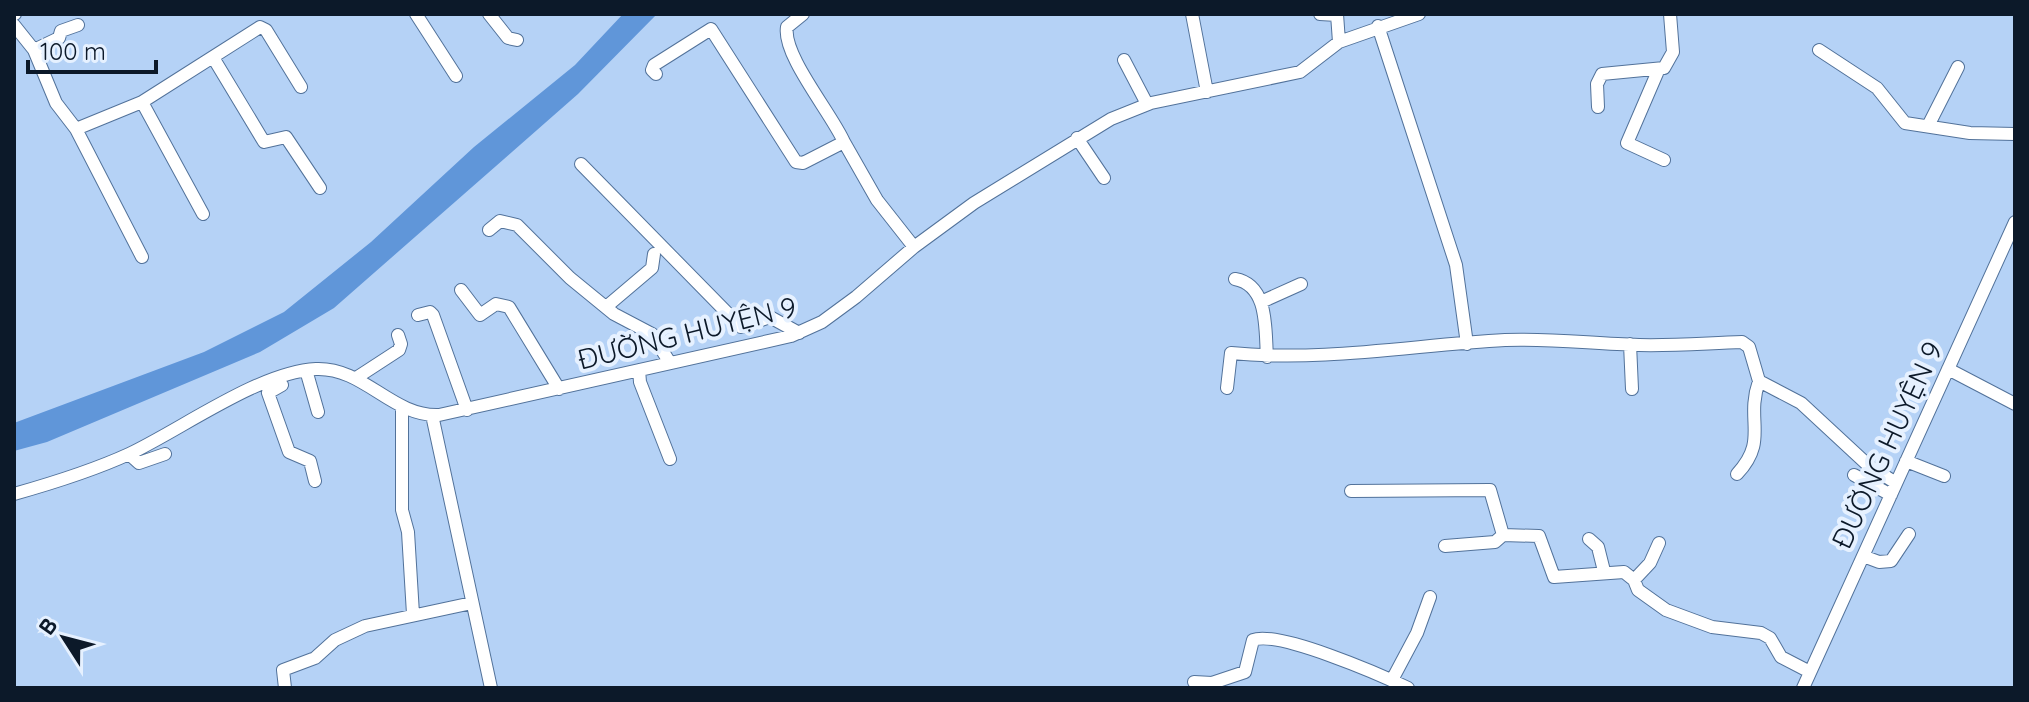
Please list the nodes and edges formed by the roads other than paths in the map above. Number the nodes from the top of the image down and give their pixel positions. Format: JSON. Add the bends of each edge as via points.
{"nodes":[{"id":1,"x":416,"y":14,"type":"edge"},
{"id":2,"x":489,"y":14,"type":"edge"},
{"id":3,"x":803,"y":14,"type":"edge"},
{"id":4,"x":1192,"y":14,"type":"edge"},
{"id":5,"x":1320,"y":14,"type":"edge"},
{"id":6,"x":1337,"y":14,"type":"edge"},
{"id":7,"x":1419,"y":14,"type":"edge"},
{"id":8,"x":1670,"y":14,"type":"edge"},
{"id":9,"x":14,"y":25,"type":"edge"},
{"id":10,"x":78,"y":25,"type":"dead end"},
{"id":11,"x":1378,"y":26,"type":"junction"},
{"id":12,"x":517,"y":40,"type":"dead end"},
{"id":13,"x":1339,"y":42,"type":"junction"},
{"id":14,"x":34,"y":50,"type":"junction"},
{"id":15,"x":1819,"y":50,"type":"dead end"},
{"id":16,"x":214,"y":59,"type":"junction"},
{"id":17,"x":1124,"y":60,"type":"dead end"},
{"id":18,"x":1958,"y":67,"type":"dead end"},
{"id":19,"x":1658,"y":71,"type":"junction"},
{"id":20,"x":656,"y":74,"type":"dead end"},
{"id":21,"x":456,"y":76,"type":"dead end"},
{"id":22,"x":301,"y":87,"type":"dead end"},
{"id":23,"x":1207,"y":92,"type":"junction"},
{"id":24,"x":142,"y":102,"type":"junction"},
{"id":25,"x":1147,"y":104,"type":"junction"},
{"id":26,"x":1598,"y":107,"type":"dead end"},
{"id":27,"x":1928,"y":126,"type":"junction"},
{"id":28,"x":76,"y":129,"type":"junction"},
{"id":29,"x":2015,"y":134,"type":"edge"},
{"id":30,"x":1077,"y":138,"type":"junction"},
{"id":31,"x":844,"y":142,"type":"junction"},
{"id":32,"x":1664,"y":160,"type":"dead end"},
{"id":33,"x":581,"y":164,"type":"dead end"},
{"id":34,"x":1104,"y":178,"type":"dead end"},
{"id":35,"x":320,"y":188,"type":"dead end"},
{"id":36,"x":203,"y":214,"type":"dead end"},
{"id":37,"x":2015,"y":222,"type":"edge"},
{"id":38,"x":489,"y":230,"type":"dead end"},
{"id":39,"x":914,"y":247,"type":"junction"},
{"id":40,"x":654,"y":254,"type":"dead end"},
{"id":41,"x":142,"y":257,"type":"dead end"},
{"id":42,"x":1235,"y":279,"type":"dead end"},
{"id":43,"x":1301,"y":284,"type":"dead end"},
{"id":44,"x":461,"y":290,"type":"dead end"},
{"id":45,"x":1261,"y":302,"type":"junction"},
{"id":46,"x":606,"y":307,"type":"junction"},
{"id":47,"x":418,"y":315,"type":"dead end"},
{"id":48,"x":799,"y":333,"type":"junction"},
{"id":49,"x":398,"y":335,"type":"dead end"},
{"id":50,"x":1467,"y":344,"type":"junction"},
{"id":51,"x":1630,"y":344,"type":"junction"},
{"id":52,"x":1267,"y":357,"type":"junction"},
{"id":53,"x":670,"y":363,"type":"junction"},
{"id":54,"x":1948,"y":369,"type":"junction"},
{"id":55,"x":639,"y":370,"type":"junction"},
{"id":56,"x":307,"y":373,"type":"junction"},
{"id":57,"x":356,"y":378,"type":"junction"},
{"id":58,"x":1759,"y":381,"type":"junction"},
{"id":59,"x":1227,"y":388,"type":"dead end"},
{"id":60,"x":559,"y":389,"type":"junction"},
{"id":61,"x":1632,"y":389,"type":"dead end"},
{"id":62,"x":2015,"y":404,"type":"edge"},
{"id":63,"x":402,"y":406,"type":"junction"},
{"id":64,"x":467,"y":410,"type":"junction"},
{"id":65,"x":318,"y":412,"type":"dead end"},
{"id":66,"x":432,"y":415,"type":"junction"},
{"id":67,"x":129,"y":454,"type":"junction"},
{"id":68,"x":165,"y":454,"type":"dead end"},
{"id":69,"x":670,"y":459,"type":"dead end"},
{"id":70,"x":1906,"y":461,"type":"junction"},
{"id":71,"x":1737,"y":474,"type":"dead end"},
{"id":72,"x":1854,"y":475,"type":"dead end"},
{"id":73,"x":1944,"y":476,"type":"dead end"},
{"id":74,"x":315,"y":481,"type":"dead end"},
{"id":75,"x":1893,"y":489,"type":"junction"},
{"id":76,"x":1351,"y":491,"type":"dead end"},
{"id":77,"x":14,"y":494,"type":"edge"},
{"id":78,"x":1909,"y":534,"type":"dead end"},
{"id":79,"x":1503,"y":535,"type":"junction"},
{"id":80,"x":1589,"y":539,"type":"dead end"},
{"id":81,"x":1659,"y":543,"type":"dead end"},
{"id":82,"x":1445,"y":546,"type":"dead end"},
{"id":83,"x":1863,"y":556,"type":"junction"},
{"id":84,"x":1604,"y":571,"type":"junction"},
{"id":85,"x":1634,"y":580,"type":"junction"},
{"id":86,"x":1430,"y":597,"type":"dead end"},
{"id":87,"x":472,"y":603,"type":"junction"},
{"id":88,"x":413,"y":614,"type":"junction"},
{"id":89,"x":1810,"y":672,"type":"junction"},
{"id":90,"x":1392,"y":680,"type":"junction"},
{"id":91,"x":1194,"y":682,"type":"dead end"},
{"id":92,"x":285,"y":688,"type":"edge"},
{"id":93,"x":491,"y":688,"type":"edge"},
{"id":94,"x":1408,"y":688,"type":"edge"},
{"id":95,"x":1803,"y":688,"type":"edge"}],
"edges":[{"from":1,"to":21,"type":"street"},
{"from":2,"to":12,"type":"street","via":[[508,38]]},
{"from":3,"to":31,"type":"street","via":[[786,34]]},
{"from":4,"to":23,"type":"street"},
{"from":5,"to":6,"type":"street"},
{"from":6,"to":13,"type":"street"},
{"from":7,"to":11,"type":"street","name":"ĐƯỜNG HUYỆN 9"},
{"from":8,"to":19,"type":"street","via":[[1673,52]]},
{"from":9,"to":14,"type":"street"},
{"from":10,"to":14,"type":"street"},
{"from":11,"to":13,"type":"street","name":"ĐƯỜNG HUYỆN 9"},
{"from":11,"to":50,"type":"street","via":[[1456,265]]},
{"from":13,"to":23,"type":"street","name":"ĐƯỜNG HUYỆN 9","via":[[1300,72]]},
{"from":14,"to":28,"type":"street","via":[[56,103]]},
{"from":15,"to":27,"type":"street","via":[[1877,88],[1902,121]]},
{"from":16,"to":22,"type":"street","via":[[255,28],[264,28]]},
{"from":16,"to":24,"type":"street"},
{"from":16,"to":35,"type":"street","via":[[264,142],[286,137]]},
{"from":17,"to":25,"type":"street"},
{"from":18,"to":27,"type":"street"},
{"from":19,"to":26,"type":"street","via":[[1602,74]]},
{"from":19,"to":32,"type":"street","via":[[1627,143]]},
{"from":20,"to":31,"type":"street","via":[[654,65],[709,28],[796,162]]},
{"from":23,"to":25,"type":"street","name":"ĐƯỜNG HUYỆN 9"},
{"from":24,"to":28,"type":"street"},
{"from":24,"to":36,"type":"street"},
{"from":25,"to":30,"type":"street","name":"ĐƯỜNG HUYỆN 9"},
{"from":27,"to":29,"type":"street"},
{"from":28,"to":41,"type":"street"},
{"from":30,"to":34,"type":"street"},
{"from":30,"to":39,"type":"street","name":"ĐƯỜNG HUYỆN 9"},
{"from":31,"to":39,"type":"street","via":[[877,200]]},
{"from":33,"to":48,"type":"street","via":[[741,327],[770,317]]},
{"from":37,"to":54,"type":"street","name":"ĐƯỜNG HUYỆN 9"},
{"from":38,"to":46,"type":"street","via":[[500,221],[517,225]]},
{"from":39,"to":48,"type":"street","name":"ĐƯỜNG HUYỆN 9","via":[[856,297]]},
{"from":40,"to":46,"type":"street","via":[[652,268]]},
{"from":42,"to":45,"type":"street","via":[[1249,284]]},
{"from":43,"to":45,"type":"street"},
{"from":44,"to":60,"type":"street","via":[[480,315],[496,304],[509,307]]},
{"from":45,"to":52,"type":"street"},
{"from":46,"to":53,"type":"street","via":[[652,334]]},
{"from":47,"to":64,"type":"street","via":[[433,315]]},
{"from":48,"to":53,"type":"street","name":"ĐƯỜNG HUYỆN 9"},
{"from":49,"to":57,"type":"street","via":[[399,350]]},
{"from":50,"to":51,"type":"street","via":[[1563,339]]},
{"from":50,"to":52,"type":"street"},
{"from":51,"to":58,"type":"street","via":[[1742,342],[1749,347]]},
{"from":51,"to":61,"type":"street"},
{"from":52,"to":59,"type":"street","via":[[1230,354]]},
{"from":53,"to":55,"type":"street","name":"ĐƯỜNG HUYỆN 9"},
{"from":54,"to":62,"type":"street"},
{"from":54,"to":70,"type":"street","name":"ĐƯỜNG HUYỆN 9"},
{"from":55,"to":60,"type":"street","name":"ĐƯỜNG HUYỆN 9"},
{"from":55,"to":69,"type":"street"},
{"from":56,"to":57,"type":"street","name":"ĐƯỜNG HUYỆN 9","via":[[332,370]]},
{"from":56,"to":65,"type":"street"},
{"from":56,"to":67,"type":"street","name":"ĐƯỜNG HUYỆN 9","via":[[234,397]]},
{"from":56,"to":74,"type":"street","via":[[268,393],[284,442],[292,455],[310,461]]},
{"from":57,"to":63,"type":"street","name":"ĐƯỜNG HUYỆN 9"},
{"from":58,"to":71,"type":"street","via":[[1754,454]]},
{"from":58,"to":75,"type":"street","via":[[1801,403]]},
{"from":60,"to":64,"type":"street","name":"ĐƯỜNG HUYỆN 9"},
{"from":63,"to":66,"type":"street","name":"ĐƯỜNG HUYỆN 9"},
{"from":63,"to":88,"type":"street","via":[[402,510]]},
{"from":64,"to":66,"type":"street","name":"ĐƯỜNG HUYỆN 9"},
{"from":66,"to":87,"type":"street"},
{"from":67,"to":68,"type":"street","via":[[139,463]]},
{"from":67,"to":77,"type":"street","name":"ĐƯỜNG HUYỆN 9"},
{"from":70,"to":73,"type":"street"},
{"from":70,"to":75,"type":"street","name":"ĐƯỜNG HUYỆN 9"},
{"from":72,"to":75,"type":"street"},
{"from":75,"to":83,"type":"street","name":"ĐƯỜNG HUYỆN 9"},
{"from":76,"to":79,"type":"street","via":[[1490,490]]},
{"from":78,"to":83,"type":"street","via":[[1891,561]]},
{"from":79,"to":82,"type":"street","via":[[1495,542]]},
{"from":79,"to":84,"type":"street","via":[[1539,536],[1554,577]]},
{"from":80,"to":84,"type":"street","via":[[1598,547]]},
{"from":81,"to":85,"type":"street"},
{"from":83,"to":89,"type":"street","name":"ĐƯỜNG HUYỆN 9"},
{"from":84,"to":85,"type":"street","via":[[1624,572]]},
{"from":85,"to":89,"type":"street","via":[[1638,590],[1666,610],[1712,627],[1761,633],[1781,657]]},
{"from":86,"to":90,"type":"street"},
{"from":87,"to":88,"type":"street"},
{"from":87,"to":93,"type":"street"},
{"from":88,"to":92,"type":"street","via":[[349,633],[315,658],[286,668]]},
{"from":89,"to":95,"type":"street","name":"ĐƯỜNG HUYỆN 9"},
{"from":90,"to":91,"type":"street","via":[[1262,637],[1253,640],[1245,672],[1212,683]]},
{"from":90,"to":94,"type":"street"}]}
